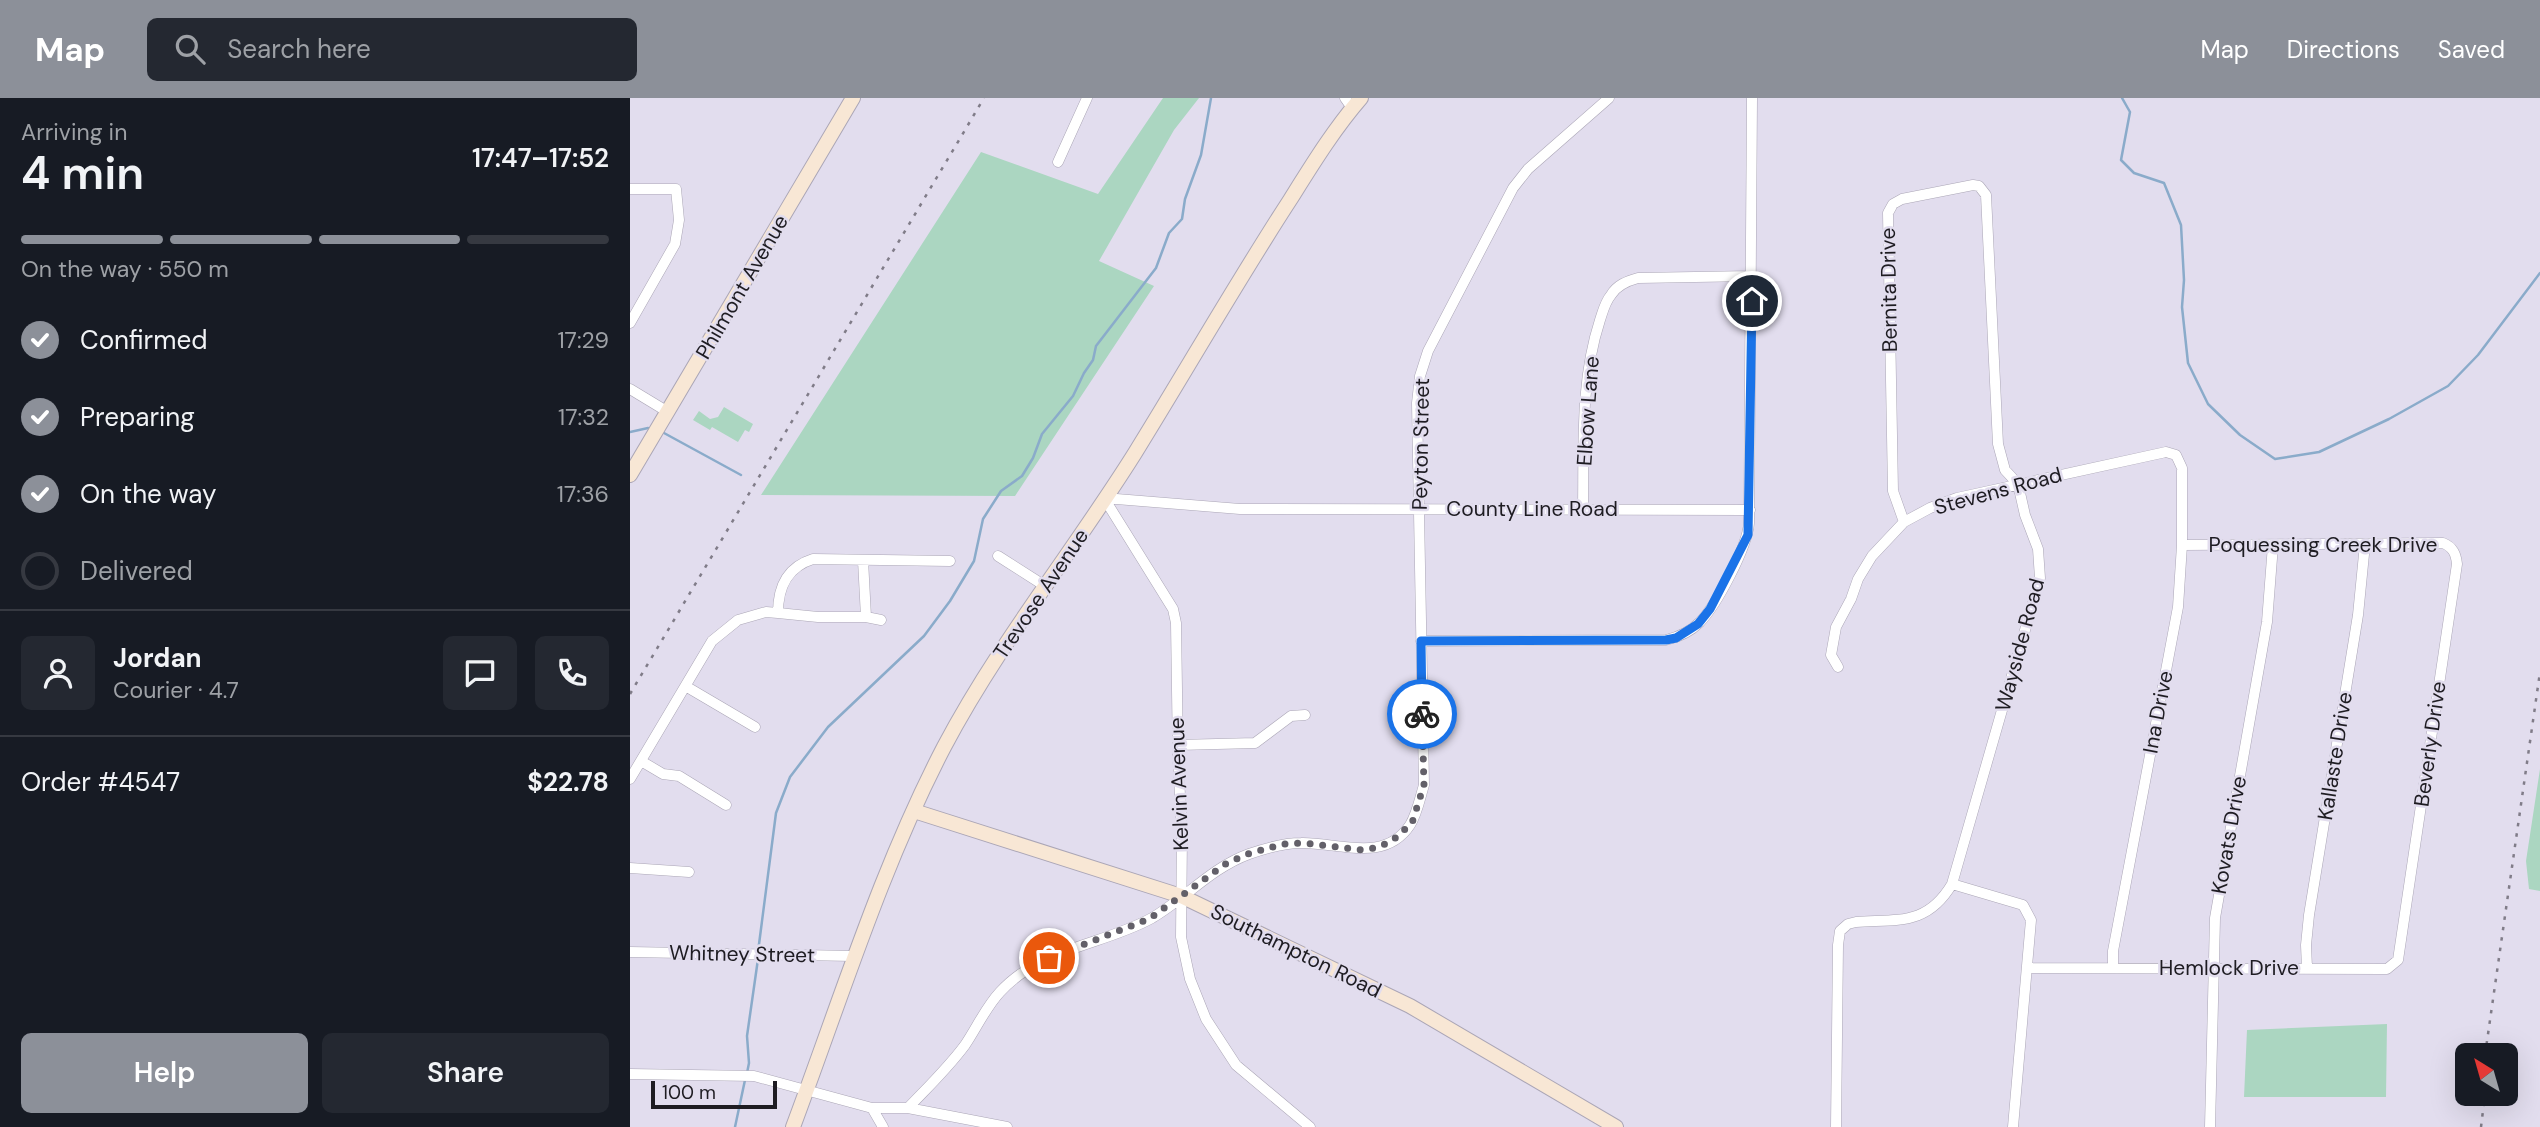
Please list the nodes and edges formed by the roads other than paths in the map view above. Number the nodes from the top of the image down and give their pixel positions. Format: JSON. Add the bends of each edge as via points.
{"nodes":[{"id":1,"x":853,"y":98,"type":"edge"},
{"id":2,"x":1087,"y":98,"type":"edge"},
{"id":3,"x":1609,"y":98,"type":"edge"},
{"id":4,"x":1752,"y":98,"type":"edge"},
{"id":5,"x":1353,"y":101,"type":"edge"},
{"id":6,"x":1058,"y":162,"type":"dead end"},
{"id":7,"x":630,"y":189,"type":"edge"},
{"id":8,"x":1989,"y":241,"type":"joint"},
{"id":9,"x":1752,"y":276,"type":"junction"},
{"id":10,"x":630,"y":323,"type":"edge"},
{"id":11,"x":630,"y":389,"type":"edge"},
{"id":12,"x":668,"y":412,"type":"junction"},
{"id":13,"x":2176,"y":456,"type":"joint"},
{"id":14,"x":630,"y":475,"type":"edge"},
{"id":15,"x":2018,"y":484,"type":"junction"},
{"id":16,"x":1104,"y":498,"type":"junction"},
{"id":17,"x":1419,"y":509,"type":"junction"},
{"id":18,"x":1583,"y":509,"type":"junction"},
{"id":19,"x":1750,"y":510,"type":"junction"},
{"id":20,"x":1904,"y":522,"type":"junction"},
{"id":21,"x":2365,"y":544,"type":"junction"},
{"id":22,"x":2182,"y":545,"type":"junction"},
{"id":23,"x":2273,"y":545,"type":"junction"},
{"id":24,"x":998,"y":556,"type":"dead end"},
{"id":25,"x":2456,"y":558,"type":"joint"},
{"id":26,"x":863,"y":560,"type":"junction"},
{"id":27,"x":950,"y":561,"type":"dead end"},
{"id":28,"x":1045,"y":586,"type":"junction"},
{"id":29,"x":778,"y":613,"type":"junction"},
{"id":30,"x":866,"y":617,"type":"junction"},
{"id":31,"x":881,"y":620,"type":"dead end"},
{"id":32,"x":1421,"y":641,"type":"junction"},
{"id":33,"x":1838,"y":667,"type":"dead end"},
{"id":34,"x":687,"y":687,"type":"junction"},
{"id":35,"x":1305,"y":715,"type":"dead end"},
{"id":36,"x":755,"y":727,"type":"dead end"},
{"id":37,"x":1178,"y":745,"type":"junction"},
{"id":38,"x":641,"y":761,"type":"junction"},
{"id":39,"x":630,"y":779,"type":"edge"},
{"id":40,"x":726,"y":805,"type":"dead end"},
{"id":41,"x":914,"y":811,"type":"junction"},
{"id":42,"x":630,"y":868,"type":"edge"},
{"id":43,"x":689,"y":872,"type":"dead end"},
{"id":44,"x":1952,"y":884,"type":"junction"},
{"id":45,"x":1181,"y":896,"type":"junction"},
{"id":46,"x":2402,"y":931,"type":"joint"},
{"id":47,"x":630,"y":952,"type":"edge"},
{"id":48,"x":853,"y":956,"type":"junction"},
{"id":49,"x":2113,"y":967,"type":"junction"},
{"id":50,"x":2028,"y":968,"type":"junction"},
{"id":51,"x":2307,"y":968,"type":"junction"},
{"id":52,"x":2213,"y":969,"type":"junction"},
{"id":53,"x":630,"y":1074,"type":"edge"},
{"id":54,"x":807,"y":1090,"type":"junction"},
{"id":55,"x":872,"y":1108,"type":"junction"},
{"id":56,"x":908,"y":1108,"type":"junction"},
{"id":57,"x":793,"y":1127,"type":"edge"},
{"id":58,"x":883,"y":1127,"type":"edge"},
{"id":59,"x":1007,"y":1127,"type":"edge"},
{"id":60,"x":1310,"y":1127,"type":"edge"},
{"id":61,"x":1616,"y":1127,"type":"edge"},
{"id":62,"x":1836,"y":1127,"type":"edge"},
{"id":63,"x":2013,"y":1127,"type":"edge"},
{"id":64,"x":2210,"y":1127,"type":"edge"}],
"edges":[{"from":1,"to":12,"type":"street","name":"Philmont Avenue"},
{"from":2,"to":6,"type":"street"},
{"from":3,"to":17,"type":"street","name":"Peyton Street","via":[[1517,181],[1428,351],[1417,403]]},
{"from":4,"to":9,"type":"street"},
{"from":5,"to":16,"type":"street","name":"Trevose Avenue"},
{"from":7,"to":10,"type":"street","via":[[676,189],[679,220],[675,244]]},
{"from":8,"to":15,"type":"street","name":"Wayside Road","via":[[1998,444],[2005,470]]},
{"from":8,"to":20,"type":"street","name":"Bernita Drive","via":[[1986,195],[1979,186],[1902,199],[1888,213],[1893,491]]},
{"from":9,"to":18,"type":"street","name":"Elbow Lane","via":[[1638,278],[1610,295],[1588,373]]},
{"from":9,"to":19,"type":"street"},
{"from":11,"to":12,"type":"street"},
{"from":12,"to":14,"type":"street","name":"Philmont Avenue"},
{"from":13,"to":15,"type":"street","name":"Stevens Road","via":[[2166,452]]},
{"from":13,"to":22,"type":"street","name":"Ina Drive","via":[[2182,468]]},
{"from":15,"to":20,"type":"street","name":"Stevens Road","via":[[1943,502]]},
{"from":15,"to":44,"type":"street","name":"Wayside Road","via":[[2038,549],[2040,578]]},
{"from":16,"to":17,"type":"street","name":"County Line Road","via":[[1240,509]]},
{"from":16,"to":28,"type":"street","name":"Trevose Avenue"},
{"from":16,"to":37,"type":"street","name":"Kelvin Avenue","via":[[1173,609]]},
{"from":17,"to":18,"type":"street","name":"County Line Road"},
{"from":17,"to":32,"type":"street","name":"Peyton Street"},
{"from":18,"to":19,"type":"street","name":"County Line Road"},
{"from":19,"to":32,"type":"street","via":[[1748,535],[1710,609],[1698,624],[1676,638],[1648,642]]},
{"from":20,"to":33,"type":"street","name":"Stevens Road","via":[[1877,549],[1858,579],[1833,638],[1831,655]]},
{"from":21,"to":23,"type":"street","name":"Poquessing Creek Drive"},
{"from":21,"to":25,"type":"street","name":"Poquessing Creek Drive","via":[[2443,543],[2452,548]]},
{"from":21,"to":51,"type":"street","name":"Kallaste Drive","via":[[2358,615],[2309,915]]},
{"from":22,"to":23,"type":"street","name":"Poquessing Creek Drive"},
{"from":22,"to":49,"type":"street","name":"Ina Drive","via":[[2178,607]]},
{"from":23,"to":52,"type":"street","name":"Kovats Drive","via":[[2267,622],[2215,918]]},
{"from":24,"to":28,"type":"street"},
{"from":25,"to":46,"type":"street","name":"Beverly Drive"},
{"from":26,"to":27,"type":"street"},
{"from":26,"to":29,"type":"street","via":[[813,559],[799,564],[783,585]]},
{"from":26,"to":30,"type":"street"},
{"from":28,"to":41,"type":"street","name":"Trevose Avenue","via":[[967,705]]},
{"from":29,"to":30,"type":"street"},
{"from":29,"to":34,"type":"street","via":[[758,613],[729,626],[712,642]]},
{"from":30,"to":31,"type":"street"},
{"from":32,"to":45,"type":"street","name":"Peyton Street","via":[[1424,785],[1412,823],[1404,832],[1363,850],[1303,843],[1265,848],[1227,863]]},
{"from":34,"to":36,"type":"street"},
{"from":34,"to":38,"type":"street"},
{"from":35,"to":37,"type":"street","via":[[1291,716],[1255,743]]},
{"from":37,"to":45,"type":"street","name":"Kelvin Avenue"},
{"from":38,"to":39,"type":"street"},
{"from":38,"to":40,"type":"street","via":[[663,774],[679,776]]},
{"from":41,"to":45,"type":"street","name":"Southampton Road"},
{"from":41,"to":48,"type":"street","name":"Trevose Avenue"},
{"from":42,"to":43,"type":"street"},
{"from":44,"to":50,"type":"street","via":[[2026,908],[2031,920]]},
{"from":44,"to":62,"type":"street","via":[[1938,903],[1918,917],[1847,925],[1840,931]]},
{"from":45,"to":56,"type":"street","via":[[1149,919],[1049,958],[1017,976],[993,1001],[953,1060]]},
{"from":45,"to":60,"type":"street","name":"Kelvin Avenue","via":[[1181,937],[1189,979],[1206,1019],[1236,1065]]},
{"from":45,"to":61,"type":"street","name":"Southampton Road","via":[[1410,1006]]},
{"from":46,"to":51,"type":"street","name":"Hemlock Drive","via":[[2398,960],[2387,969]]},
{"from":47,"to":48,"type":"street","name":"Whitney Street"},
{"from":48,"to":54,"type":"street","name":"Trevose Avenue"},
{"from":49,"to":50,"type":"street","name":"Hemlock Drive"},
{"from":49,"to":52,"type":"street","name":"Hemlock Drive"},
{"from":50,"to":63,"type":"street"},
{"from":51,"to":52,"type":"street","name":"Hemlock Drive"},
{"from":52,"to":64,"type":"street","name":"Kovats Drive"},
{"from":53,"to":54,"type":"street","via":[[754,1076]]},
{"from":54,"to":55,"type":"street"},
{"from":54,"to":57,"type":"street","name":"Trevose Avenue"},
{"from":55,"to":56,"type":"street"},
{"from":55,"to":58,"type":"street"},
{"from":56,"to":59,"type":"street"}]}
